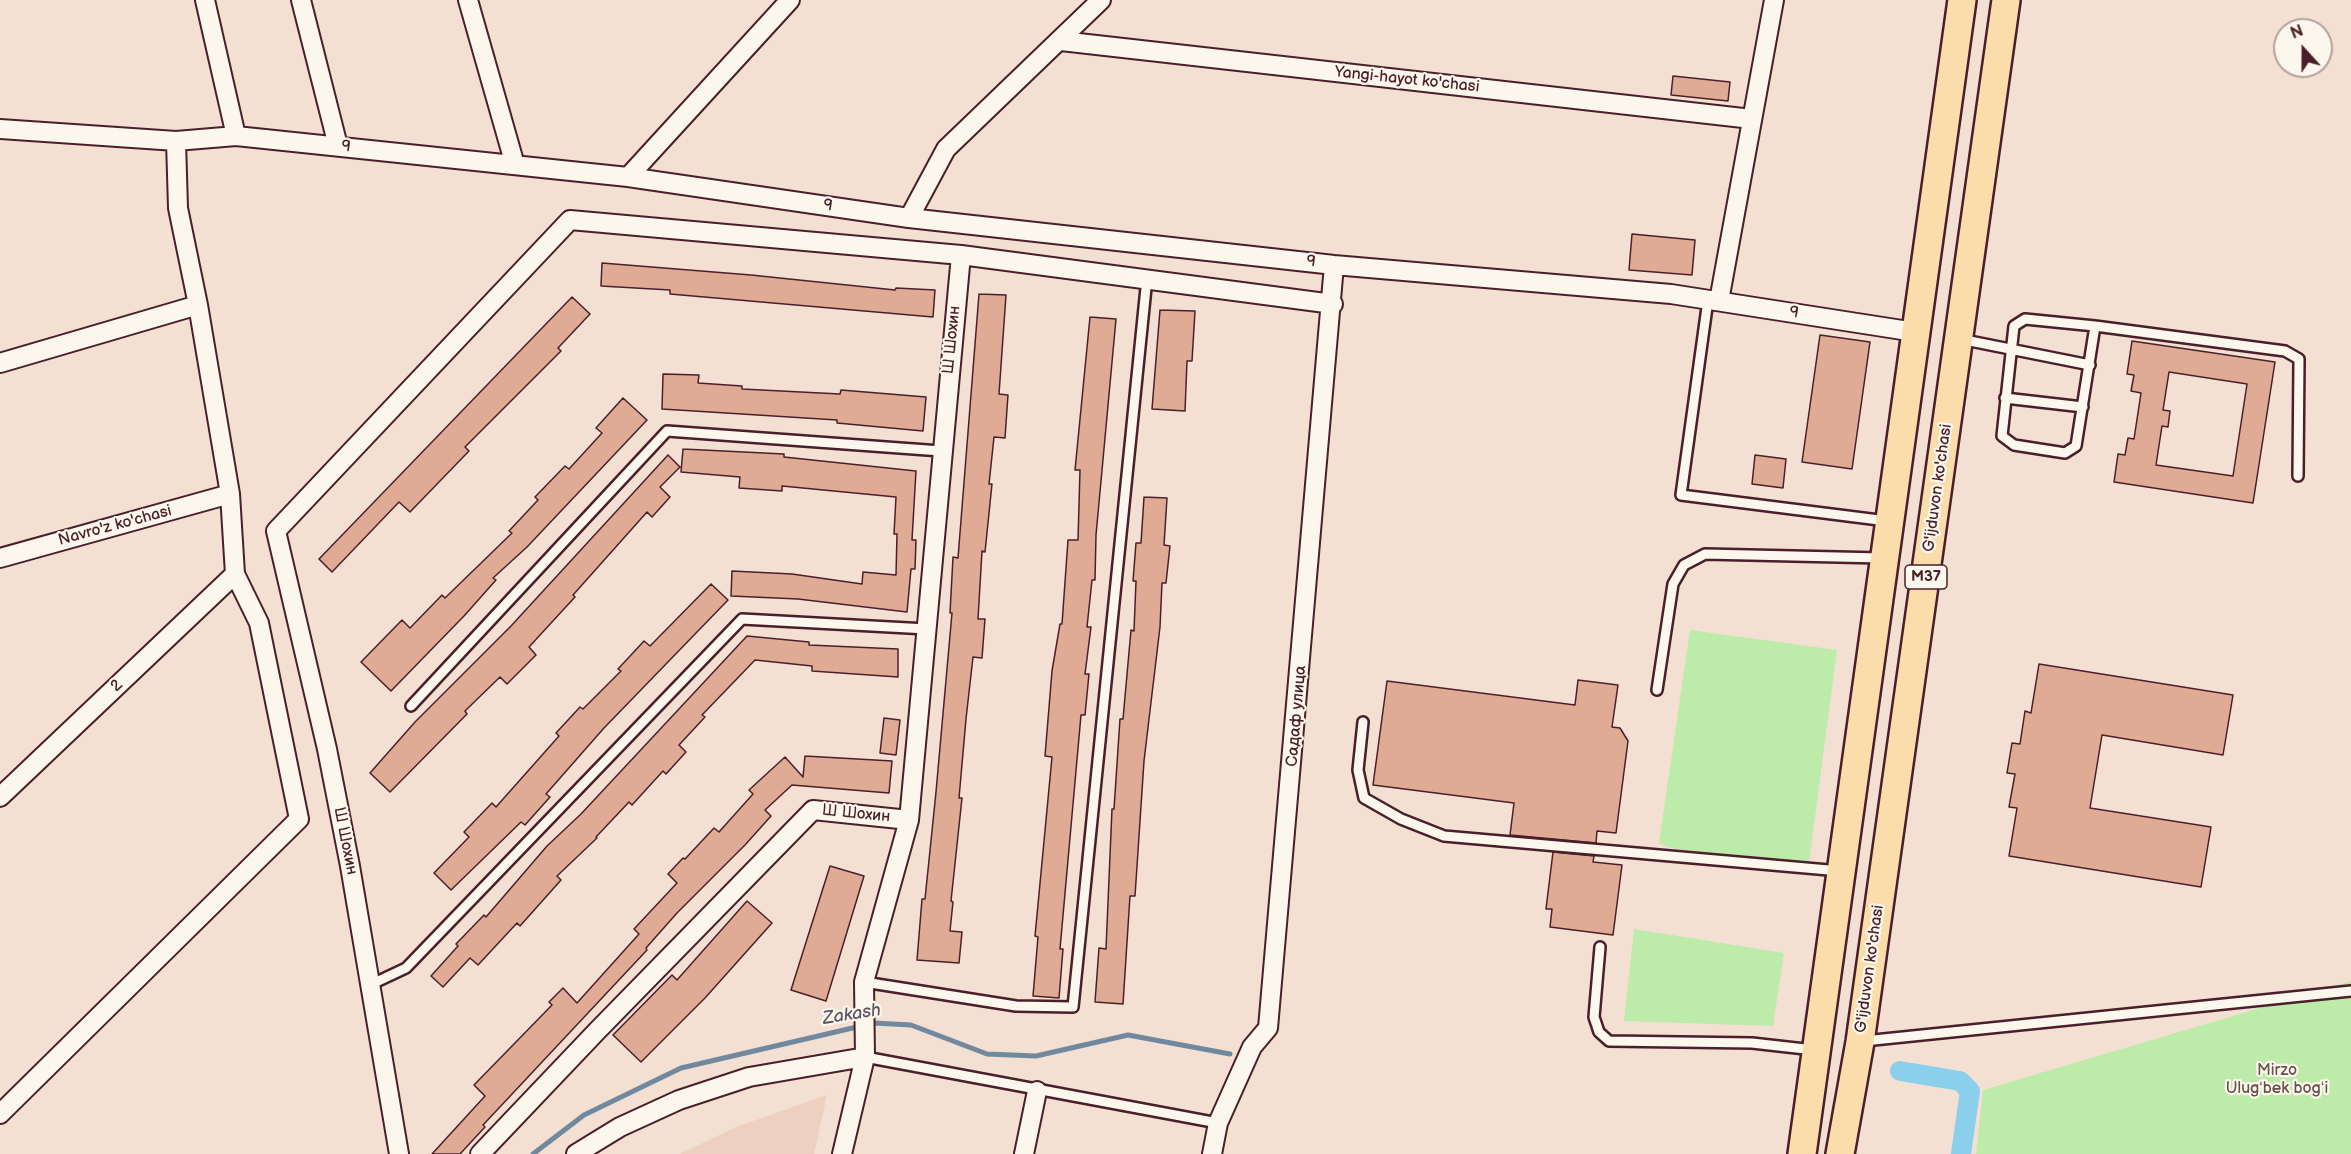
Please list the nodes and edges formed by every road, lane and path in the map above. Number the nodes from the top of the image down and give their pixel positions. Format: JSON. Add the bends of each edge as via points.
{"nodes":[{"id":1,"x":205,"y":0,"type":"edge"},
{"id":2,"x":301,"y":0,"type":"edge"},
{"id":3,"x":468,"y":0,"type":"edge"},
{"id":4,"x":790,"y":0,"type":"edge"},
{"id":5,"x":1101,"y":0,"type":"edge"},
{"id":6,"x":1774,"y":0,"type":"edge"},
{"id":7,"x":1962,"y":0,"type":"edge"},
{"id":8,"x":2006,"y":0,"type":"edge"},
{"id":9,"x":1061,"y":41,"type":"junction"},
{"id":10,"x":1949,"y":93,"type":"junction"},
{"id":11,"x":1992,"y":99,"type":"junction"},
{"id":12,"x":1752,"y":119,"type":"junction"},
{"id":13,"x":0,"y":129,"type":"edge"},
{"id":14,"x":236,"y":136,"type":"junction"},
{"id":15,"x":176,"y":141,"type":"junction"},
{"id":16,"x":338,"y":146,"type":"junction"},
{"id":17,"x":515,"y":165,"type":"junction"},
{"id":18,"x":628,"y":177,"type":"junction"},
{"id":19,"x":909,"y":218,"type":"junction"},
{"id":20,"x":961,"y":255,"type":"junction"},
{"id":21,"x":1334,"y":265,"type":"junction"},
{"id":22,"x":1147,"y":278,"type":"junction"},
{"id":23,"x":1714,"y":301,"type":"junction"},
{"id":24,"x":1333,"y":304,"type":"junction"},
{"id":25,"x":198,"y":305,"type":"junction"},
{"id":26,"x":2095,"y":326,"type":"junction"},
{"id":27,"x":1915,"y":332,"type":"junction"},
{"id":28,"x":1960,"y":339,"type":"junction"},
{"id":29,"x":2010,"y":349,"type":"junction"},
{"id":30,"x":0,"y":363,"type":"edge"},
{"id":31,"x":2090,"y":365,"type":"junction"},
{"id":32,"x":2005,"y":398,"type":"junction"},
{"id":33,"x":2083,"y":406,"type":"junction"},
{"id":34,"x":1902,"y":426,"type":"junction"},
{"id":35,"x":1947,"y":430,"type":"junction"},
{"id":36,"x":941,"y":451,"type":"junction"},
{"id":37,"x":2298,"y":476,"type":"dead end"},
{"id":38,"x":230,"y":494,"type":"junction"},
{"id":39,"x":1889,"y":522,"type":"junction"},
{"id":40,"x":0,"y":558,"type":"edge"},
{"id":41,"x":1884,"y":558,"type":"junction"},
{"id":42,"x":235,"y":574,"type":"junction"},
{"id":43,"x":927,"y":629,"type":"junction"},
{"id":44,"x":1658,"y":690,"type":"dead end"},
{"id":45,"x":411,"y":706,"type":"dead end"},
{"id":46,"x":1363,"y":722,"type":"dead end"},
{"id":47,"x":0,"y":797,"type":"edge"},
{"id":48,"x":909,"y":820,"type":"junction"},
{"id":49,"x":1842,"y":871,"type":"junction"},
{"id":50,"x":1600,"y":947,"type":"dead end"},
{"id":51,"x":864,"y":982,"type":"junction"},
{"id":52,"x":372,"y":984,"type":"junction"},
{"id":53,"x":2351,"y":991,"type":"edge"},
{"id":54,"x":1860,"y":1042,"type":"junction"},
{"id":55,"x":1816,"y":1050,"type":"junction"},
{"id":56,"x":865,"y":1057,"type":"junction"},
{"id":57,"x":1037,"y":1091,"type":"junction"},
{"id":58,"x":0,"y":1114,"type":"edge"},
{"id":59,"x":1218,"y":1123,"type":"junction"},
{"id":60,"x":399,"y":1154,"type":"edge"},
{"id":61,"x":480,"y":1154,"type":"edge"},
{"id":62,"x":576,"y":1154,"type":"edge"},
{"id":63,"x":842,"y":1154,"type":"edge"},
{"id":64,"x":1023,"y":1154,"type":"edge"},
{"id":65,"x":1212,"y":1154,"type":"edge"},
{"id":66,"x":1802,"y":1154,"type":"edge"},
{"id":67,"x":1840,"y":1154,"type":"edge"}],
"edges":[{"from":1,"to":14,"type":"street"},
{"from":2,"to":16,"type":"street"},
{"from":3,"to":17,"type":"street"},
{"from":4,"to":18,"type":"street"},
{"from":5,"to":9,"type":"street"},
{"from":6,"to":12,"type":"street"},
{"from":7,"to":10,"type":"main road","number":"M37"},
{"from":8,"to":11,"type":"main road","name":"G'ijduvon ko'chasi","number":"M37"},
{"from":9,"to":12,"type":"street","name":"Yangi-hayot ko'chasi"},
{"from":9,"to":19,"type":"street","via":[[946,149]]},
{"from":10,"to":11,"type":"main road"},
{"from":10,"to":27,"type":"main road","number":"M37"},
{"from":11,"to":28,"type":"main road","name":"G'ijduvon ko'chasi","number":"M37"},
{"from":12,"to":23,"type":"street"},
{"from":13,"to":15,"type":"street","name":"9"},
{"from":14,"to":15,"type":"street","name":"9"},
{"from":14,"to":16,"type":"street","name":"9"},
{"from":15,"to":25,"type":"street","via":[[178,208]]},
{"from":16,"to":17,"type":"street","name":"9"},
{"from":17,"to":18,"type":"street","name":"9"},
{"from":18,"to":19,"type":"street","name":"9"},
{"from":19,"to":21,"type":"street","name":"9"},
{"from":20,"to":22,"type":"street"},
{"from":20,"to":36,"type":"street","name":"Ш Шохин"},
{"from":20,"to":52,"type":"street","name":"Ш Шохин","via":[[570,220],[276,531],[327,749]]},
{"from":21,"to":23,"type":"street","name":"9"},
{"from":21,"to":24,"type":"street","name":"Садаф улица"},
{"from":22,"to":24,"type":"street"},
{"from":22,"to":51,"type":"lane","via":[[1073,1007],[1016,1006]]},
{"from":23,"to":27,"type":"street","name":"9"},
{"from":23,"to":39,"type":"lane","via":[[1681,495]]},
{"from":24,"to":59,"type":"street","name":"Садаф улица","via":[[1268,1028],[1252,1047]]},
{"from":25,"to":30,"type":"street"},
{"from":25,"to":38,"type":"street"},
{"from":26,"to":29,"type":"lane","via":[[2025,319],[2014,326]]},
{"from":26,"to":31,"type":"lane"},
{"from":26,"to":37,"type":"lane","via":[[2285,351],[2298,359]]},
{"from":27,"to":34,"type":"main road","number":"M37"},
{"from":28,"to":29,"type":"lane"},
{"from":28,"to":35,"type":"main road","name":"G'ijduvon ko'chasi","number":"M37"},
{"from":29,"to":31,"type":"lane"},
{"from":29,"to":32,"type":"lane"},
{"from":31,"to":33,"type":"lane"},
{"from":32,"to":33,"type":"lane"},
{"from":32,"to":33,"type":"lane","via":[[2002,436],[2014,445],[2065,453],[2076,446]]},
{"from":34,"to":35,"type":"main road"},
{"from":34,"to":39,"type":"main road","number":"M37"},
{"from":35,"to":54,"type":"main road","name":"G'ijduvon ko'chasi","number":"M37"},
{"from":36,"to":43,"type":"street","name":"Ш Шохин"},
{"from":36,"to":45,"type":"lane","via":[[666,431]]},
{"from":38,"to":40,"type":"street","name":"Navro'z ko'chasi"},
{"from":38,"to":42,"type":"street"},
{"from":39,"to":41,"type":"main road","number":"M37"},
{"from":41,"to":44,"type":"lane","via":[[1705,554],[1683,565],[1673,584]]},
{"from":41,"to":49,"type":"main road","number":"M37"},
{"from":42,"to":47,"type":"street","name":"2"},
{"from":42,"to":58,"type":"street","via":[[259,622],[299,819]]},
{"from":43,"to":48,"type":"street","name":"Ш Шохин"},
{"from":43,"to":52,"type":"lane","via":[[742,619],[406,968]]},
{"from":46,"to":49,"type":"lane","via":[[1358,770],[1364,798],[1443,836]]},
{"from":48,"to":51,"type":"street","name":"Ш Шохин"},
{"from":48,"to":61,"type":"street","name":"Ш Шохин","via":[[813,810]]},
{"from":49,"to":55,"type":"main road","number":"M37"},
{"from":50,"to":55,"type":"lane","via":[[1594,1017],[1599,1032],[1609,1041],[1752,1043]]},
{"from":51,"to":56,"type":"street","name":"Ш Шохин"},
{"from":52,"to":60,"type":"street","name":"Ш Шохин"},
{"from":53,"to":54,"type":"lane"},
{"from":54,"to":67,"type":"main road","name":"G'ijduvon ko'chasi","number":"M37"},
{"from":55,"to":66,"type":"main road","number":"M37"},
{"from":56,"to":57,"type":"lane"},
{"from":56,"to":62,"type":"street","via":[[749,1077],[679,1100],[620,1127]]},
{"from":56,"to":63,"type":"street"},
{"from":57,"to":59,"type":"lane"},
{"from":57,"to":64,"type":"street"},
{"from":59,"to":65,"type":"street","name":"Садаф улица"}]}
